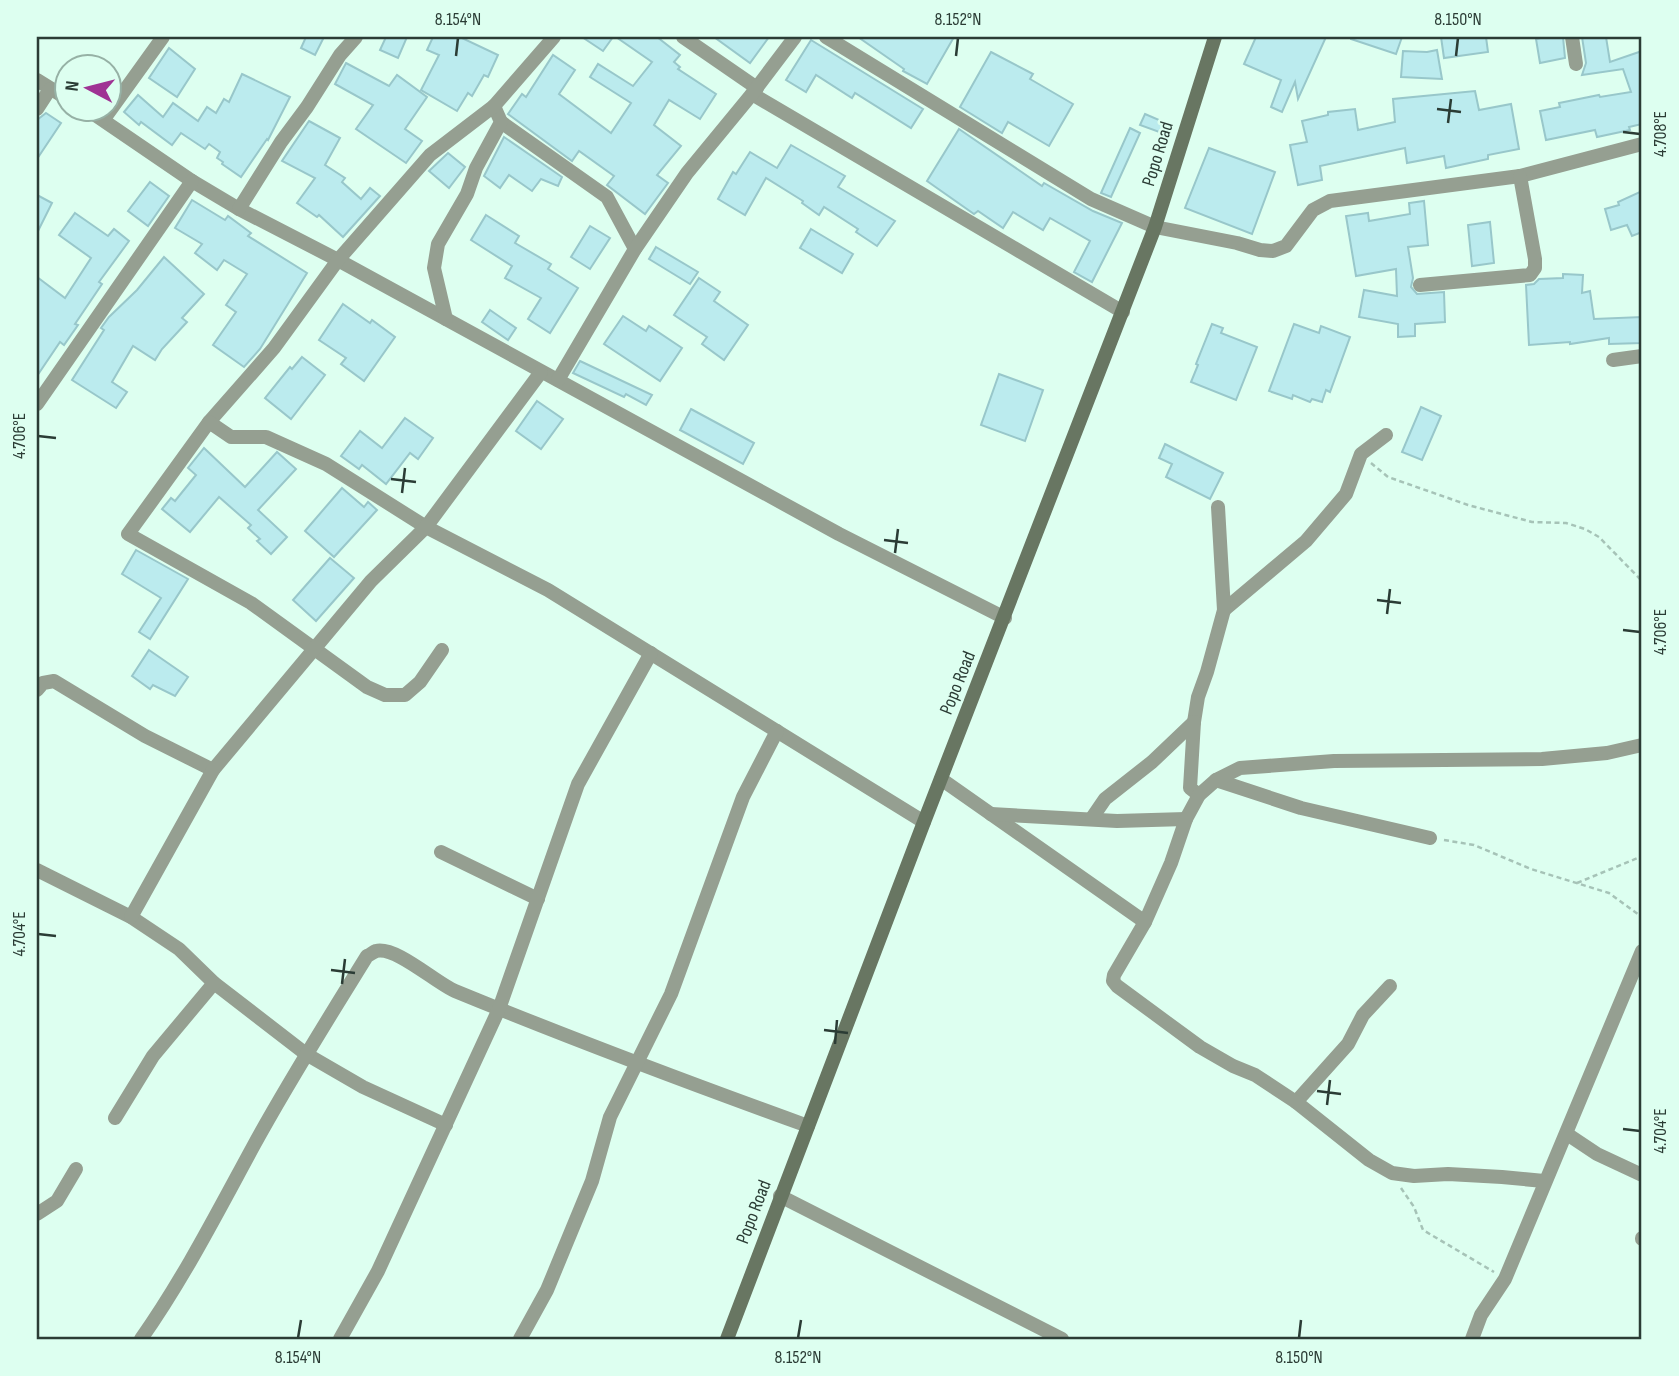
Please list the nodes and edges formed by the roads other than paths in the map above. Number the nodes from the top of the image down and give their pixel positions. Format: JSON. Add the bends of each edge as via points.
{"nodes":[{"id":1,"x":163,"y":37,"type":"edge"},
{"id":2,"x":356,"y":37,"type":"edge"},
{"id":3,"x":554,"y":37,"type":"edge"},
{"id":4,"x":683,"y":37,"type":"edge"},
{"id":5,"x":794,"y":37,"type":"edge"},
{"id":6,"x":826,"y":37,"type":"edge"},
{"id":7,"x":1215,"y":37,"type":"edge"},
{"id":8,"x":1572,"y":37,"type":"edge"},
{"id":9,"x":1576,"y":64,"type":"dead end"},
{"id":10,"x":37,"y":80,"type":"edge"},
{"id":11,"x":50,"y":89,"type":"joint"},
{"id":12,"x":755,"y":91,"type":"junction"},
{"id":13,"x":122,"y":94,"type":"edge"},
{"id":14,"x":494,"y":106,"type":"junction"},
{"id":15,"x":37,"y":109,"type":"edge"},
{"id":16,"x":108,"y":122,"type":"edge"},
{"id":17,"x":501,"y":122,"type":"junction"},
{"id":18,"x":1642,"y":144,"type":"edge"},
{"id":19,"x":1520,"y":176,"type":"junction"},
{"id":20,"x":192,"y":181,"type":"junction"},
{"id":21,"x":239,"y":209,"type":"junction"},
{"id":22,"x":1155,"y":227,"type":"junction"},
{"id":23,"x":635,"y":249,"type":"junction"},
{"id":24,"x":338,"y":260,"type":"junction"},
{"id":25,"x":1420,"y":285,"type":"dead end"},
{"id":26,"x":1123,"y":313,"type":"junction"},
{"id":27,"x":446,"y":319,"type":"junction"},
{"id":28,"x":1642,"y":356,"type":"edge"},
{"id":29,"x":1613,"y":360,"type":"dead end"},
{"id":30,"x":541,"y":372,"type":"junction"},
{"id":31,"x":558,"y":380,"type":"junction"},
{"id":32,"x":37,"y":404,"type":"edge"},
{"id":33,"x":209,"y":422,"type":"junction"},
{"id":34,"x":1386,"y":435,"type":"dead end"},
{"id":35,"x":1218,"y":507,"type":"dead end"},
{"id":36,"x":426,"y":527,"type":"junction"},
{"id":37,"x":1224,"y":610,"type":"junction"},
{"id":38,"x":1005,"y":618,"type":"junction"},
{"id":39,"x":315,"y":650,"type":"junction"},
{"id":40,"x":442,"y":650,"type":"dead end"},
{"id":41,"x":651,"y":653,"type":"junction"},
{"id":42,"x":37,"y":690,"type":"edge"},
{"id":43,"x":1194,"y":722,"type":"junction"},
{"id":44,"x":778,"y":731,"type":"junction"},
{"id":45,"x":1642,"y":745,"type":"edge"},
{"id":46,"x":213,"y":770,"type":"junction"},
{"id":47,"x":941,"y":779,"type":"junction"},
{"id":48,"x":1216,"y":780,"type":"junction"},
{"id":49,"x":1199,"y":795,"type":"junction"},
{"id":50,"x":990,"y":813,"type":"junction"},
{"id":51,"x":1091,"y":818,"type":"junction"},
{"id":52,"x":1186,"y":819,"type":"junction"},
{"id":53,"x":924,"y":821,"type":"junction"},
{"id":54,"x":1430,"y":838,"type":"road end"},
{"id":55,"x":441,"y":852,"type":"dead end"},
{"id":56,"x":37,"y":870,"type":"edge"},
{"id":57,"x":538,"y":899,"type":"junction"},
{"id":58,"x":131,"y":917,"type":"junction"},
{"id":59,"x":1146,"y":922,"type":"junction"},
{"id":60,"x":1642,"y":951,"type":"edge"},
{"id":61,"x":214,"y":983,"type":"junction"},
{"id":62,"x":1390,"y":986,"type":"dead end"},
{"id":63,"x":499,"y":1009,"type":"junction"},
{"id":64,"x":306,"y":1054,"type":"junction"},
{"id":65,"x":637,"y":1064,"type":"junction"},
{"id":66,"x":1296,"y":1102,"type":"junction"},
{"id":67,"x":115,"y":1118,"type":"dead end"},
{"id":68,"x":446,"y":1125,"type":"junction"},
{"id":69,"x":808,"y":1126,"type":"junction"},
{"id":70,"x":1567,"y":1134,"type":"junction"},
{"id":71,"x":76,"y":1169,"type":"dead end"},
{"id":72,"x":1642,"y":1175,"type":"edge"},
{"id":73,"x":1544,"y":1181,"type":"junction"},
{"id":74,"x":780,"y":1196,"type":"junction"},
{"id":75,"x":37,"y":1213,"type":"edge"},
{"id":76,"x":141,"y":1339,"type":"edge"},
{"id":77,"x":341,"y":1339,"type":"edge"},
{"id":78,"x":520,"y":1339,"type":"edge"},
{"id":79,"x":727,"y":1339,"type":"edge"},
{"id":80,"x":1062,"y":1339,"type":"edge"},
{"id":81,"x":1472,"y":1339,"type":"edge"}],
"edges":[{"from":1,"to":13,"type":"street"},
{"from":2,"to":21,"type":"street"},
{"from":3,"to":14,"type":"street"},
{"from":4,"to":12,"type":"street"},
{"from":5,"to":12,"type":"street"},
{"from":6,"to":22,"type":"street","via":[[1091,199]]},
{"from":7,"to":22,"type":"main road","name":"Popo Road"},
{"from":8,"to":9,"type":"street"},
{"from":10,"to":11,"type":"street"},
{"from":11,"to":15,"type":"street"},
{"from":12,"to":23,"type":"street","via":[[687,173]]},
{"from":12,"to":26,"type":"street"},
{"from":14,"to":17,"type":"street"},
{"from":14,"to":24,"type":"street","via":[[430,155]]},
{"from":16,"to":20,"type":"street"},
{"from":17,"to":23,"type":"street","via":[[607,197]]},
{"from":17,"to":27,"type":"street","via":[[438,244],[434,268]]},
{"from":18,"to":19,"type":"street"},
{"from":19,"to":22,"type":"street","via":[[1330,201],[1313,210],[1286,246],[1273,251]]},
{"from":19,"to":25,"type":"street","via":[[1535,259],[1530,275]]},
{"from":20,"to":21,"type":"street"},
{"from":20,"to":32,"type":"street"},
{"from":21,"to":24,"type":"street"},
{"from":22,"to":26,"type":"main road","name":"Popo Road"},
{"from":23,"to":31,"type":"street"},
{"from":24,"to":27,"type":"street"},
{"from":24,"to":33,"type":"street","via":[[274,348]]},
{"from":26,"to":38,"type":"main road","name":"Popo Road"},
{"from":27,"to":30,"type":"street"},
{"from":28,"to":29,"type":"street"},
{"from":30,"to":31,"type":"street"},
{"from":30,"to":36,"type":"street"},
{"from":31,"to":38,"type":"street","via":[[839,534]]},
{"from":33,"to":36,"type":"street","via":[[231,437],[266,437],[306,454]]},
{"from":33,"to":39,"type":"street","via":[[128,534],[251,603]]},
{"from":34,"to":37,"type":"street","via":[[1361,454],[1346,494],[1306,541]]},
{"from":35,"to":37,"type":"street"},
{"from":36,"to":39,"type":"street","via":[[371,581]]},
{"from":36,"to":41,"type":"street","via":[[548,590]]},
{"from":37,"to":43,"type":"street"},
{"from":38,"to":47,"type":"main road","name":"Popo Road"},
{"from":39,"to":40,"type":"street","via":[[367,687],[385,695],[405,695]]},
{"from":39,"to":46,"type":"street"},
{"from":41,"to":44,"type":"street"},
{"from":41,"to":57,"type":"street","via":[[578,784]]},
{"from":42,"to":46,"type":"street","via":[[54,681],[145,736]]},
{"from":43,"to":49,"type":"street","via":[[1190,788]]},
{"from":43,"to":51,"type":"street","via":[[1105,799]]},
{"from":44,"to":53,"type":"street"},
{"from":44,"to":65,"type":"street","via":[[743,797],[671,995]]},
{"from":45,"to":48,"type":"street","via":[[1542,759],[1334,761],[1240,768]]},
{"from":46,"to":58,"type":"street"},
{"from":47,"to":50,"type":"street"},
{"from":47,"to":53,"type":"main road","name":"Popo Road"},
{"from":48,"to":49,"type":"street"},
{"from":48,"to":54,"type":"street","via":[[1301,808]]},
{"from":49,"to":52,"type":"street"},
{"from":50,"to":51,"type":"street"},
{"from":50,"to":59,"type":"street"},
{"from":51,"to":52,"type":"street"},
{"from":52,"to":59,"type":"street"},
{"from":53,"to":69,"type":"main road","name":"Popo Road"},
{"from":55,"to":57,"type":"street"},
{"from":56,"to":58,"type":"street"},
{"from":57,"to":63,"type":"street"},
{"from":58,"to":61,"type":"street","via":[[179,949]]},
{"from":59,"to":66,"type":"street","via":[[1114,975],[1117,986],[1200,1047]]},
{"from":60,"to":70,"type":"street"},
{"from":61,"to":64,"type":"street"},
{"from":61,"to":67,"type":"street","via":[[153,1056]]},
{"from":62,"to":66,"type":"street","via":[[1363,1014],[1348,1044]]},
{"from":63,"to":64,"type":"street","via":[[451,990],[400,957],[376,951],[367,956]]},
{"from":63,"to":65,"type":"street"},
{"from":63,"to":68,"type":"street"},
{"from":64,"to":68,"type":"street","via":[[363,1087]]},
{"from":64,"to":76,"type":"street","via":[[209,1230]]},
{"from":65,"to":69,"type":"street"},
{"from":65,"to":78,"type":"street","via":[[610,1117],[592,1181],[547,1290]]},
{"from":66,"to":73,"type":"street","via":[[1392,1173]]},
{"from":68,"to":77,"type":"street"},
{"from":69,"to":74,"type":"main road","name":"Popo Road"},
{"from":70,"to":72,"type":"street"},
{"from":70,"to":73,"type":"street"},
{"from":71,"to":75,"type":"street","via":[[57,1201]]},
{"from":73,"to":81,"type":"street","via":[[1505,1279],[1481,1315]]},
{"from":74,"to":79,"type":"main road","name":"Popo Road"},
{"from":74,"to":80,"type":"street"}]}
